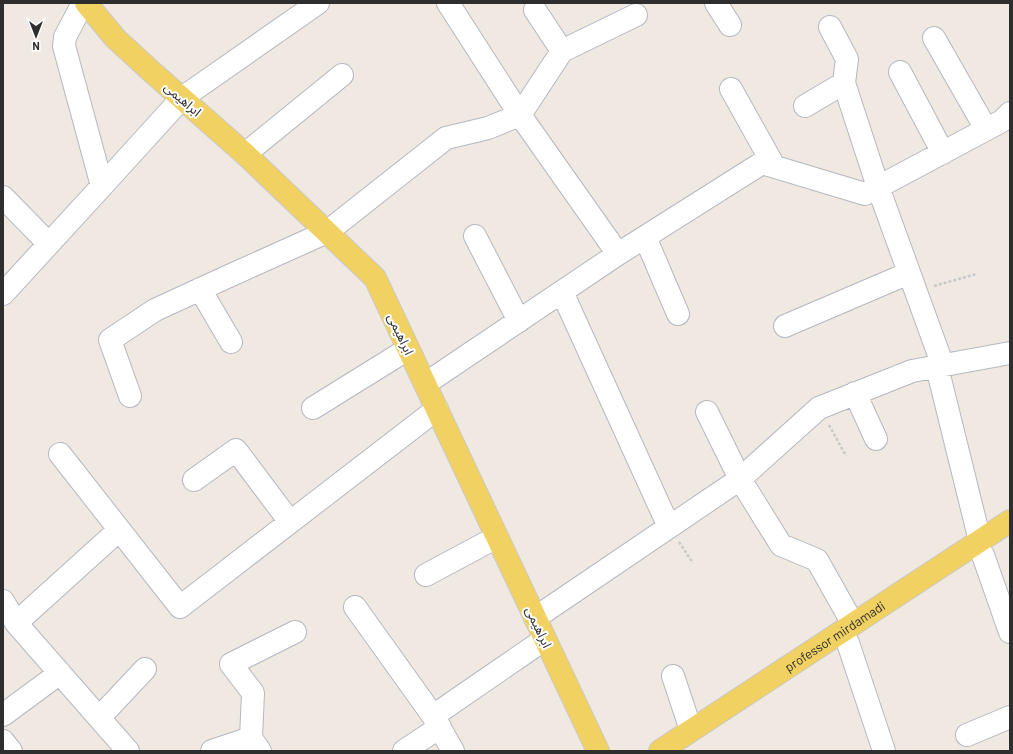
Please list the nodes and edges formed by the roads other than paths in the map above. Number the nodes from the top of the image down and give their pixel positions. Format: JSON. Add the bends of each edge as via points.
{"nodes":[{"id":1,"x":83,"y":3,"type":"edge"},
{"id":2,"x":86,"y":3,"type":"edge"},
{"id":3,"x":318,"y":3,"type":"edge"},
{"id":4,"x":448,"y":3,"type":"edge"},
{"id":5,"x":716,"y":3,"type":"edge"},
{"id":6,"x":535,"y":10,"type":"dead end"},
{"id":7,"x":636,"y":15,"type":"dead end"},
{"id":8,"x":730,"y":25,"type":"dead end"},
{"id":9,"x":830,"y":27,"type":"dead end"},
{"id":10,"x":934,"y":38,"type":"dead end"},
{"id":11,"x":562,"y":51,"type":"junction"},
{"id":12,"x":900,"y":72,"type":"dead end"},
{"id":13,"x":342,"y":74,"type":"dead end"},
{"id":14,"x":844,"y":83,"type":"junction"},
{"id":15,"x":731,"y":89,"type":"dead end"},
{"id":16,"x":182,"y":98,"type":"junction"},
{"id":17,"x":805,"y":106,"type":"dead end"},
{"id":18,"x":520,"y":115,"type":"junction"},
{"id":19,"x":1002,"y":125,"type":"edge"},
{"id":20,"x":943,"y":152,"type":"junction"},
{"id":21,"x":245,"y":154,"type":"junction"},
{"id":22,"x":774,"y":166,"type":"junction"},
{"id":23,"x":102,"y":186,"type":"junction"},
{"id":24,"x":878,"y":187,"type":"junction"},
{"id":25,"x":3,"y":197,"type":"edge"},
{"id":26,"x":327,"y":232,"type":"junction"},
{"id":27,"x":475,"y":236,"type":"dead end"},
{"id":28,"x":645,"y":237,"type":"junction"},
{"id":29,"x":49,"y":244,"type":"junction"},
{"id":30,"x":618,"y":254,"type":"junction"},
{"id":31,"x":913,"y":282,"type":"junction"},
{"id":32,"x":200,"y":289,"type":"junction"},
{"id":33,"x":562,"y":292,"type":"junction"},
{"id":34,"x":3,"y":294,"type":"edge"},
{"id":35,"x":678,"y":314,"type":"dead end"},
{"id":36,"x":519,"y":321,"type":"junction"},
{"id":37,"x":785,"y":326,"type":"dead end"},
{"id":38,"x":231,"y":342,"type":"dead end"},
{"id":39,"x":408,"y":349,"type":"junction"},
{"id":40,"x":1010,"y":353,"type":"edge"},
{"id":41,"x":940,"y":366,"type":"junction"},
{"id":42,"x":425,"y":384,"type":"junction"},
{"id":43,"x":855,"y":393,"type":"junction"},
{"id":44,"x":130,"y":396,"type":"dead end"},
{"id":45,"x":312,"y":408,"type":"dead end"},
{"id":46,"x":437,"y":409,"type":"junction"},
{"id":47,"x":707,"y":412,"type":"dead end"},
{"id":48,"x":876,"y":439,"type":"dead end"},
{"id":49,"x":60,"y":454,"type":"dead end"},
{"id":50,"x":740,"y":479,"type":"junction"},
{"id":51,"x":194,"y":480,"type":"dead end"},
{"id":52,"x":1010,"y":521,"type":"edge"},
{"id":53,"x":290,"y":522,"type":"junction"},
{"id":54,"x":669,"y":527,"type":"junction"},
{"id":55,"x":119,"y":530,"type":"junction"},
{"id":56,"x":497,"y":537,"type":"junction"},
{"id":57,"x":1010,"y":537,"type":"edge"},
{"id":58,"x":982,"y":548,"type":"junction"},
{"id":59,"x":426,"y":575,"type":"dead end"},
{"id":60,"x":3,"y":601,"type":"edge"},
{"id":61,"x":354,"y":607,"type":"dead end"},
{"id":62,"x":535,"y":618,"type":"junction"},
{"id":63,"x":16,"y":623,"type":"junction"},
{"id":64,"x":295,"y":632,"type":"dead end"},
{"id":65,"x":1010,"y":632,"type":"edge"},
{"id":66,"x":851,"y":634,"type":"junction"},
{"id":67,"x":545,"y":639,"type":"junction"},
{"id":68,"x":145,"y":669,"type":"dead end"},
{"id":69,"x":60,"y":673,"type":"junction"},
{"id":70,"x":673,"y":676,"type":"dead end"},
{"id":71,"x":3,"y":715,"type":"edge"},
{"id":72,"x":1010,"y":717,"type":"edge"},
{"id":73,"x":99,"y":718,"type":"junction"},
{"id":74,"x":436,"y":721,"type":"junction"},
{"id":75,"x":691,"y":730,"type":"junction"},
{"id":76,"x":967,"y":735,"type":"dead end"},
{"id":77,"x":3,"y":742,"type":"edge"},
{"id":78,"x":255,"y":745,"type":"edge"},
{"id":79,"x":11,"y":751,"type":"edge"},
{"id":80,"x":128,"y":751,"type":"edge"},
{"id":81,"x":212,"y":751,"type":"edge"},
{"id":82,"x":404,"y":751,"type":"edge"},
{"id":83,"x":453,"y":751,"type":"edge"},
{"id":84,"x":598,"y":751,"type":"edge"},
{"id":85,"x":660,"y":751,"type":"edge"},
{"id":86,"x":683,"y":751,"type":"edge"},
{"id":87,"x":884,"y":751,"type":"edge"}],
"edges":[{"from":1,"to":23,"type":"street","via":[[65,37],[64,46]]},
{"from":2,"to":16,"type":"main road","name":"ابراهیمی","via":[[115,38]]},
{"from":3,"to":16,"type":"street"},
{"from":4,"to":18,"type":"street"},
{"from":5,"to":8,"type":"street"},
{"from":6,"to":11,"type":"street"},
{"from":7,"to":11,"type":"street"},
{"from":9,"to":14,"type":"street","via":[[847,59]]},
{"from":10,"to":19,"type":"street"},
{"from":11,"to":18,"type":"street"},
{"from":12,"to":20,"type":"street"},
{"from":13,"to":21,"type":"street"},
{"from":14,"to":17,"type":"street"},
{"from":14,"to":24,"type":"street"},
{"from":15,"to":22,"type":"street"},
{"from":16,"to":21,"type":"main road","name":"ابراهیمی"},
{"from":16,"to":23,"type":"street"},
{"from":18,"to":26,"type":"street","via":[[488,128],[446,138]]},
{"from":18,"to":30,"type":"street"},
{"from":19,"to":20,"type":"street"},
{"from":20,"to":24,"type":"street"},
{"from":21,"to":26,"type":"main road","name":"ابراهیمی"},
{"from":22,"to":24,"type":"street","via":[[865,194]]},
{"from":22,"to":28,"type":"street","via":[[762,163]]},
{"from":23,"to":29,"type":"street"},
{"from":24,"to":31,"type":"street"},
{"from":25,"to":29,"type":"street"},
{"from":26,"to":32,"type":"street"},
{"from":26,"to":39,"type":"main road","name":"ابراهیمی","via":[[376,278]]},
{"from":27,"to":36,"type":"street"},
{"from":28,"to":30,"type":"street"},
{"from":28,"to":35,"type":"street"},
{"from":29,"to":34,"type":"street"},
{"from":30,"to":33,"type":"street"},
{"from":31,"to":37,"type":"street"},
{"from":31,"to":41,"type":"street"},
{"from":32,"to":38,"type":"street"},
{"from":32,"to":44,"type":"street","via":[[155,310],[110,340]]},
{"from":33,"to":36,"type":"street"},
{"from":33,"to":54,"type":"street"},
{"from":36,"to":42,"type":"street"},
{"from":39,"to":42,"type":"main road","name":"ابراهیمی"},
{"from":39,"to":45,"type":"street"},
{"from":40,"to":41,"type":"street"},
{"from":41,"to":43,"type":"street","via":[[912,372]]},
{"from":41,"to":58,"type":"street"},
{"from":42,"to":46,"type":"main road","name":"ابراهیمی"},
{"from":43,"to":48,"type":"street"},
{"from":43,"to":50,"type":"street","via":[[818,408]]},
{"from":46,"to":53,"type":"street"},
{"from":46,"to":56,"type":"main road","name":"ابراهیمی"},
{"from":47,"to":50,"type":"street"},
{"from":49,"to":55,"type":"street"},
{"from":50,"to":54,"type":"street"},
{"from":50,"to":66,"type":"street","via":[[781,546],[817,560]]},
{"from":51,"to":53,"type":"street","via":[[236,450]]},
{"from":52,"to":58,"type":"main road","name":"professor mirdamadi"},
{"from":53,"to":55,"type":"street","via":[[180,607]]},
{"from":54,"to":62,"type":"street"},
{"from":55,"to":63,"type":"street"},
{"from":56,"to":59,"type":"street"},
{"from":56,"to":62,"type":"main road","name":"ابراهیمی"},
{"from":57,"to":58,"type":"main road","name":"professor mirdamadi"},
{"from":58,"to":65,"type":"street"},
{"from":58,"to":66,"type":"main road","name":"professor mirdamadi"},
{"from":60,"to":63,"type":"street"},
{"from":61,"to":74,"type":"street"},
{"from":62,"to":67,"type":"main road","name":"ابراهیمی"},
{"from":63,"to":69,"type":"street"},
{"from":64,"to":78,"type":"street","via":[[231,664],[253,693]]},
{"from":66,"to":75,"type":"main road","name":"professor mirdamadi"},
{"from":66,"to":86,"type":"main road","name":"professor mirdamadi"},
{"from":66,"to":87,"type":"street"},
{"from":67,"to":74,"type":"street"},
{"from":67,"to":84,"type":"main road","name":"ابراهیمی"},
{"from":68,"to":73,"type":"street"},
{"from":69,"to":71,"type":"street"},
{"from":69,"to":73,"type":"street"},
{"from":70,"to":75,"type":"street"},
{"from":72,"to":76,"type":"street"},
{"from":73,"to":80,"type":"street"},
{"from":74,"to":82,"type":"street"},
{"from":74,"to":83,"type":"street"},
{"from":75,"to":85,"type":"main road","name":"professor mirdamadi"},
{"from":77,"to":79,"type":"street"},
{"from":78,"to":81,"type":"street"}]}
